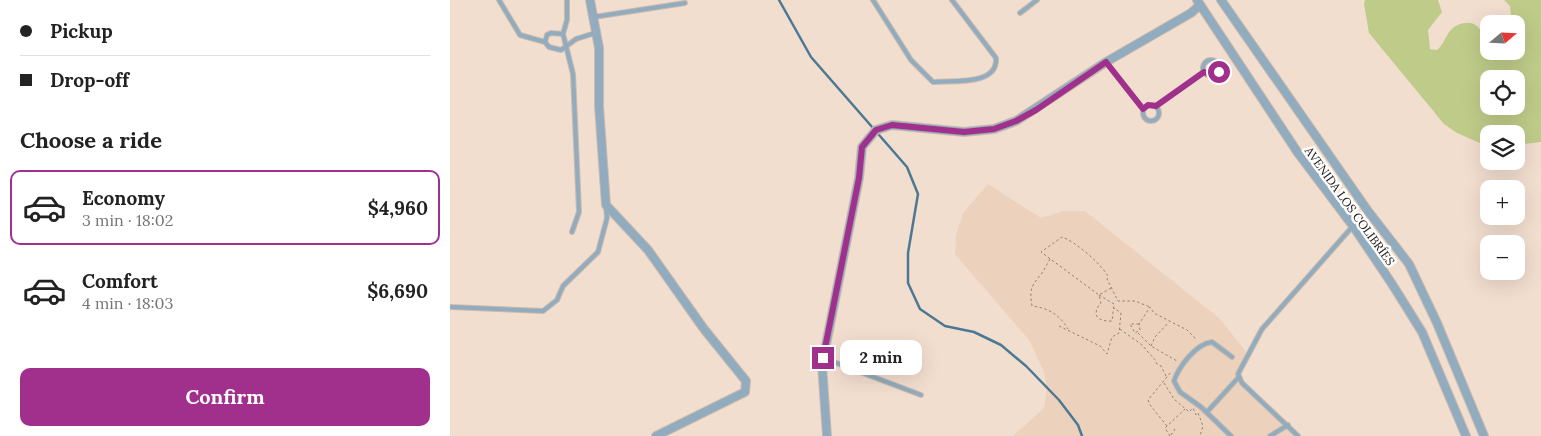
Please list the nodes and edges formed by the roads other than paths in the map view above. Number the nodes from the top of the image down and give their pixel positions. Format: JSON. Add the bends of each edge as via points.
{"nodes":[{"id":1,"x":499,"y":0,"type":"edge"},
{"id":2,"x":567,"y":0,"type":"edge"},
{"id":3,"x":590,"y":0,"type":"edge"},
{"id":4,"x":872,"y":0,"type":"edge"},
{"id":5,"x":952,"y":0,"type":"edge"},
{"id":6,"x":1037,"y":0,"type":"edge"},
{"id":7,"x":1222,"y":0,"type":"edge"},
{"id":8,"x":1198,"y":2,"type":"edge"},
{"id":9,"x":685,"y":3,"type":"dead end"},
{"id":10,"x":1020,"y":13,"type":"dead end"},
{"id":11,"x":594,"y":17,"type":"junction"},
{"id":12,"x":596,"y":33,"type":"junction"},
{"id":13,"x":563,"y":34,"type":"junction"},
{"id":14,"x":545,"y":42,"type":"junction"},
{"id":15,"x":566,"y":44,"type":"junction"},
{"id":16,"x":1106,"y":62,"type":"junction"},
{"id":17,"x":1204,"y":72,"type":"junction"},
{"id":18,"x":1156,"y":106,"type":"junction"},
{"id":19,"x":1143,"y":109,"type":"junction"},
{"id":20,"x":606,"y":205,"type":"junction"},
{"id":21,"x":1353,"y":226,"type":"junction"},
{"id":22,"x":572,"y":232,"type":"dead end"},
{"id":23,"x":450,"y":306,"type":"edge"},
{"id":24,"x":1232,"y":357,"type":"dead end"},
{"id":25,"x":823,"y":358,"type":"junction"},
{"id":26,"x":1238,"y":378,"type":"junction"},
{"id":27,"x":921,"y":395,"type":"dead end"},
{"id":28,"x":1207,"y":412,"type":"junction"},
{"id":29,"x":1288,"y":425,"type":"junction"},
{"id":30,"x":656,"y":436,"type":"edge"},
{"id":31,"x":827,"y":436,"type":"edge"},
{"id":32,"x":1231,"y":436,"type":"edge"},
{"id":33,"x":1270,"y":436,"type":"edge"},
{"id":34,"x":1298,"y":436,"type":"edge"},
{"id":35,"x":1466,"y":436,"type":"edge"},
{"id":36,"x":1484,"y":436,"type":"edge"}],
"edges":[{"from":1,"to":14,"type":"lane","via":[[520,35]]},
{"from":2,"to":13,"type":"lane"},
{"from":3,"to":11,"type":"street"},
{"from":4,"to":5,"type":"lane","via":[[911,60],[933,82],[982,78],[992,74],[996,58]]},
{"from":6,"to":10,"type":"lane"},
{"from":7,"to":36,"type":"street","name":"AVENIDA LOS COLIBRÍES","via":[[1368,211],[1409,264]]},
{"from":8,"to":16,"type":"street","via":[[1191,13]]},
{"from":8,"to":21,"type":"street","name":"AVENIDA LOS COLIBRÍES","via":[[1298,153]]},
{"from":9,"to":11,"type":"lane"},
{"from":11,"to":12,"type":"street"},
{"from":12,"to":15,"type":"lane"},
{"from":12,"to":20,"type":"street"},
{"from":13,"to":14,"type":"lane","via":[[551,32]]},
{"from":13,"to":15,"type":"lane"},
{"from":14,"to":15,"type":"lane","via":[[549,47],[561,50]]},
{"from":15,"to":22,"type":"lane","via":[[574,74],[579,212]]},
{"from":16,"to":19,"type":"lane"},
{"from":16,"to":25,"type":"street","via":[[1036,110],[994,129],[964,132],[892,125],[876,130],[862,147],[859,178]]},
{"from":17,"to":17,"type":"lane","via":[[1210,76],[1216,74],[1219,65],[1215,60],[1208,60]]},
{"from":17,"to":18,"type":"lane"},
{"from":18,"to":19,"type":"lane","via":[[1148,105]]},
{"from":18,"to":19,"type":"lane","via":[[1158,115],[1152,121],[1144,118]]},
{"from":20,"to":23,"type":"lane","via":[[598,252],[564,286],[557,300],[543,311]]},
{"from":20,"to":30,"type":"street","via":[[648,250],[746,382],[745,392]]},
{"from":21,"to":26,"type":"lane","via":[[1262,328],[1239,370]]},
{"from":21,"to":35,"type":"street","name":"AVENIDA LOS COLIBRÍES","via":[[1422,332]]},
{"from":24,"to":28,"type":"lane","via":[[1212,342],[1204,343],[1176,374],[1174,381],[1180,392]]},
{"from":25,"to":27,"type":"lane"},
{"from":25,"to":31,"type":"street"},
{"from":26,"to":28,"type":"lane"},
{"from":26,"to":29,"type":"lane"},
{"from":28,"to":32,"type":"lane"},
{"from":29,"to":33,"type":"lane"},
{"from":29,"to":34,"type":"lane"}]}
